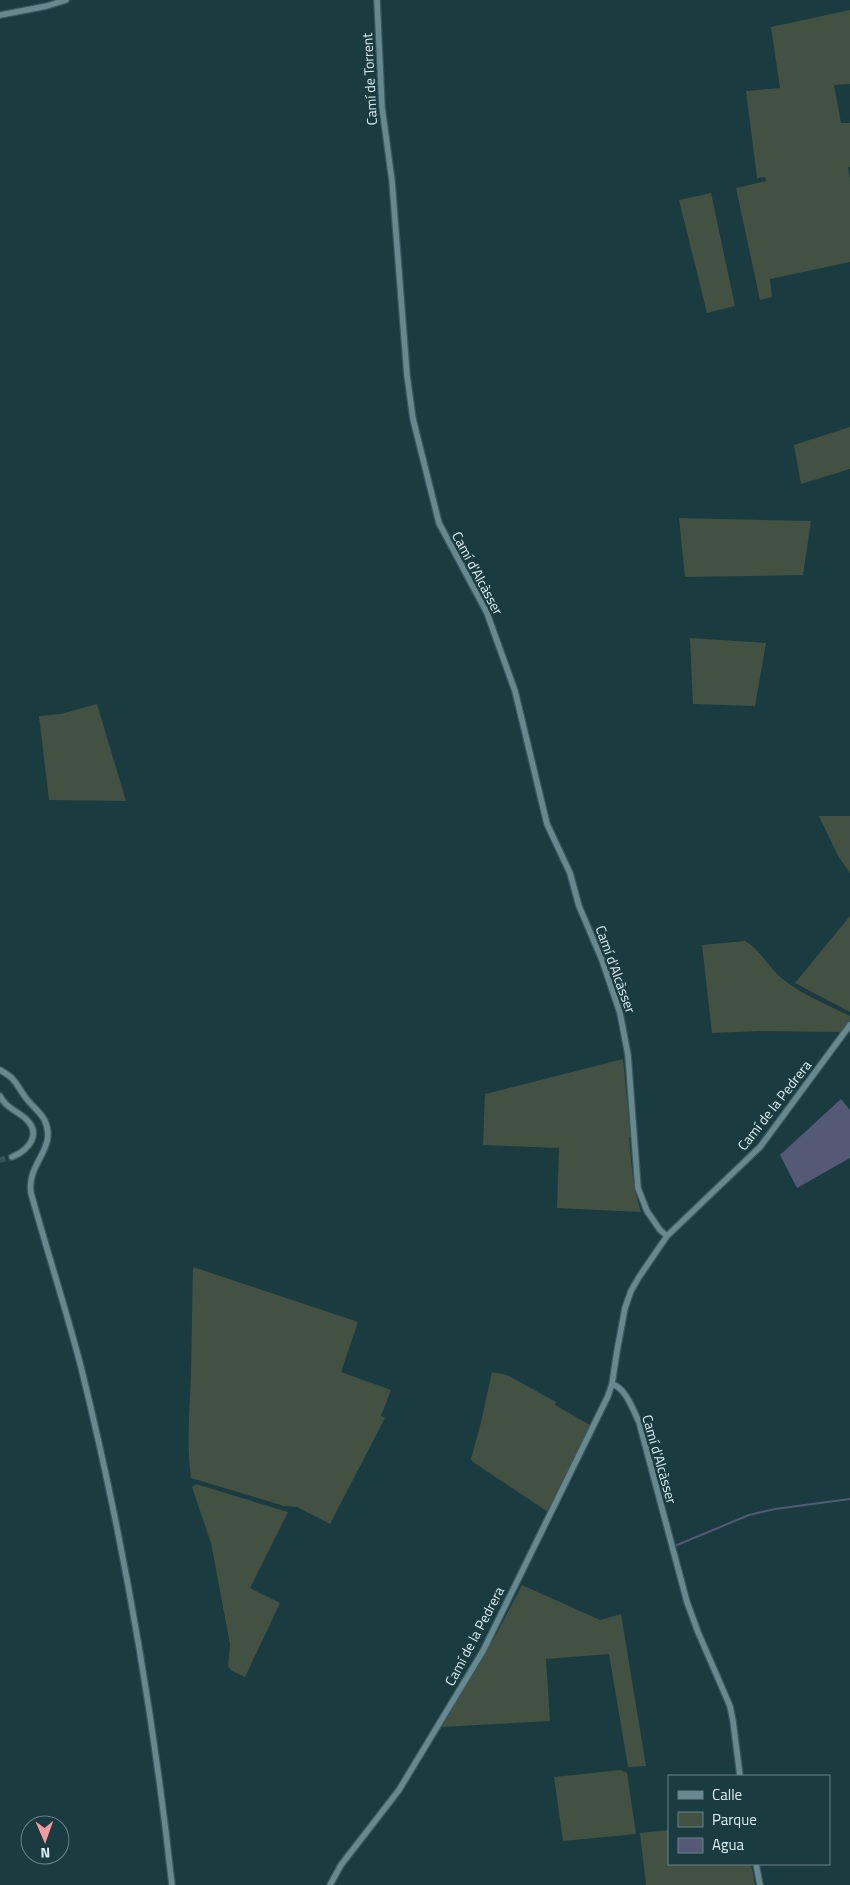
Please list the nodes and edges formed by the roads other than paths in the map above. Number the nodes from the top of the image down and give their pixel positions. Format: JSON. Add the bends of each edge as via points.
{"nodes":[{"id":1,"x":66,"y":0,"type":"edge"},
{"id":2,"x":377,"y":0,"type":"edge"},
{"id":3,"x":0,"y":14,"type":"edge"},
{"id":4,"x":388,"y":157,"type":"joint"},
{"id":5,"x":850,"y":1025,"type":"edge"},
{"id":6,"x":0,"y":1070,"type":"edge"},
{"id":7,"x":0,"y":1096,"type":"edge"},
{"id":8,"x":12,"y":1157,"type":"tunnel mouth"},
{"id":9,"x":667,"y":1236,"type":"junction"},
{"id":10,"x":612,"y":1384,"type":"junction"},
{"id":11,"x":740,"y":1775,"type":"edge"},
{"id":12,"x":756,"y":1865,"type":"edge"},
{"id":13,"x":172,"y":1885,"type":"edge"},
{"id":14,"x":330,"y":1885,"type":"edge"},
{"id":15,"x":760,"y":1885,"type":"edge"}],
"edges":[{"from":1,"to":3,"type":"street"},
{"from":2,"to":4,"type":"street","name":"Camí de Torrent"},
{"from":4,"to":9,"type":"street","name":"Camí d'Alcàsser","via":[[409,393],[437,517],[487,613],[515,691],[547,824],[570,873],[579,906],[620,1013],[628,1055],[638,1188],[647,1211]]},
{"from":5,"to":9,"type":"street","name":"Camí de la Pedrera","via":[[760,1147]]},
{"from":6,"to":13,"type":"street","via":[[17,1082],[48,1129],[44,1150],[31,1173],[31,1193],[76,1351],[116,1523],[147,1699]]},
{"from":7,"to":8,"type":"street","via":[[32,1127],[31,1145]]},
{"from":9,"to":10,"type":"street","via":[[631,1292]]},
{"from":10,"to":11,"type":"street","name":"Camí d'Alcàsser","via":[[618,1386],[628,1399],[639,1422],[687,1602],[730,1706]]},
{"from":10,"to":14,"type":"street","name":"Camí de la Pedrera","via":[[483,1651],[399,1790],[341,1865]]},
{"from":12,"to":15,"type":"street"}]}
